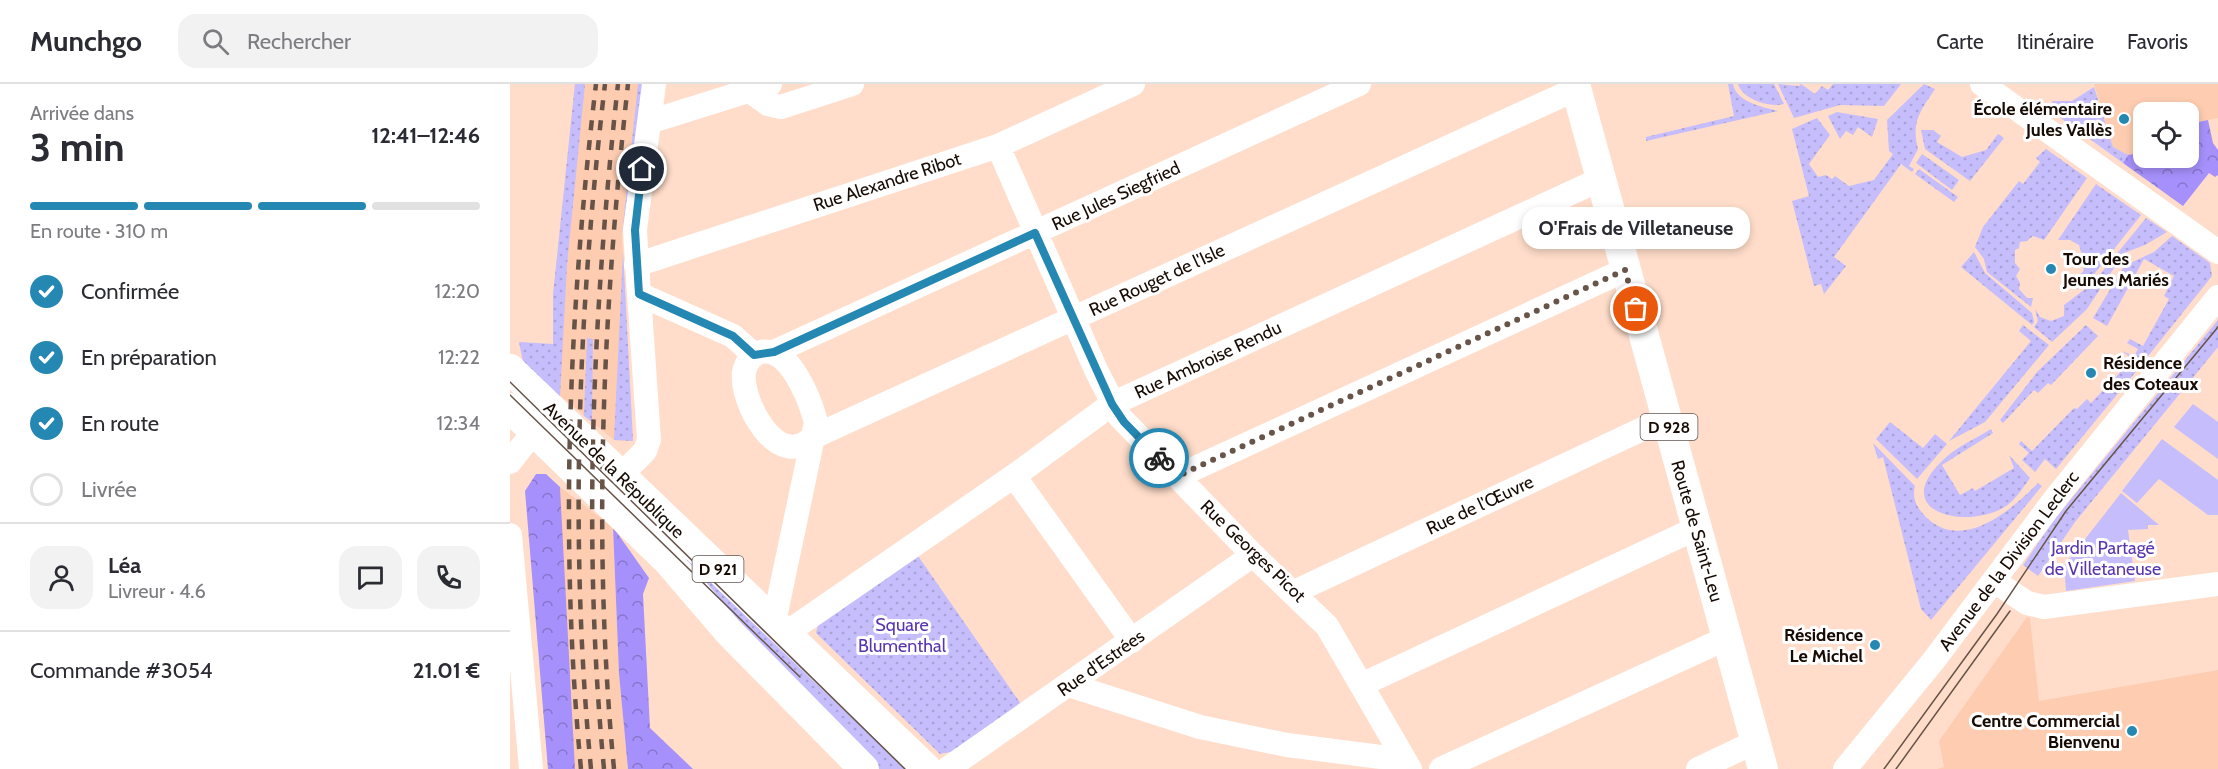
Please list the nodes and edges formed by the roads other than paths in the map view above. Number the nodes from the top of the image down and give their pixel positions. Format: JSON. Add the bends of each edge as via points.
{"nodes":[{"id":1,"x":654,"y":84,"type":"edge"},
{"id":2,"x":852,"y":84,"type":"edge"},
{"id":3,"x":1133,"y":84,"type":"edge"},
{"id":4,"x":1359,"y":84,"type":"edge"},
{"id":5,"x":1982,"y":84,"type":"edge"},
{"id":6,"x":760,"y":87,"type":"edge"},
{"id":7,"x":1576,"y":87,"type":"edge"},
{"id":8,"x":649,"y":122,"type":"junction"},
{"id":9,"x":998,"y":146,"type":"junction"},
{"id":10,"x":1601,"y":179,"type":"junction"},
{"id":11,"x":1035,"y":233,"type":"junction"},
{"id":12,"x":2218,"y":252,"type":"edge"},
{"id":13,"x":636,"y":265,"type":"junction"},
{"id":14,"x":1625,"y":270,"type":"junction"},
{"id":15,"x":639,"y":294,"type":"junction"},
{"id":16,"x":2218,"y":297,"type":"edge"},
{"id":17,"x":1074,"y":318,"type":"junction"},
{"id":18,"x":764,"y":354,"type":"junction"},
{"id":19,"x":510,"y":369,"type":"edge"},
{"id":20,"x":1112,"y":404,"type":"junction"},
{"id":21,"x":510,"y":408,"type":"edge"},
{"id":22,"x":1666,"y":418,"type":"junction"},
{"id":23,"x":537,"y":435,"type":"junction"},
{"id":24,"x":813,"y":437,"type":"junction"},
{"id":25,"x":510,"y":462,"type":"edge"},
{"id":26,"x":620,"y":476,"type":"junction"},
{"id":27,"x":1014,"y":476,"type":"junction"},
{"id":28,"x":1178,"y":476,"type":"junction"},
{"id":29,"x":1697,"y":528,"type":"junction"},
{"id":30,"x":510,"y":535,"type":"edge"},
{"id":31,"x":1253,"y":555,"type":"junction"},
{"id":32,"x":1994,"y":581,"type":"junction"},
{"id":33,"x":2218,"y":584,"type":"edge"},
{"id":34,"x":1294,"y":592,"type":"junction"},
{"id":35,"x":779,"y":628,"type":"junction"},
{"id":36,"x":1727,"y":638,"type":"junction"},
{"id":37,"x":1132,"y":641,"type":"junction"},
{"id":38,"x":1069,"y":685,"type":"junction"},
{"id":39,"x":1361,"y":685,"type":"junction"},
{"id":40,"x":1759,"y":756,"type":"edge"},
{"id":41,"x":1407,"y":765,"type":"edge"},
{"id":42,"x":531,"y":769,"type":"edge"},
{"id":43,"x":864,"y":769,"type":"edge"},
{"id":44,"x":927,"y":769,"type":"edge"},
{"id":45,"x":947,"y":769,"type":"edge"},
{"id":46,"x":1441,"y":769,"type":"edge"},
{"id":47,"x":1698,"y":769,"type":"edge"},
{"id":48,"x":1845,"y":769,"type":"edge"}],
"edges":[{"from":1,"to":8,"type":"street"},
{"from":2,"to":6,"type":"street","via":[[781,107],[768,104]]},
{"from":3,"to":9,"type":"street","name":"Rue Alexandre Ribot"},
{"from":4,"to":11,"type":"street","name":"Rue Jules Siegfried"},
{"from":5,"to":12,"type":"street"},
{"from":6,"to":8,"type":"street"},
{"from":7,"to":10,"type":"main road","name":"Route de Saint-Leu","number":"D 928"},
{"from":7,"to":17,"type":"street","name":"Rue Rouget de l'Isle"},
{"from":8,"to":13,"type":"street","via":[[635,222]]},
{"from":9,"to":11,"type":"street","name":"Rue Georges Picot"},
{"from":9,"to":13,"type":"street","name":"Rue Alexandre Ribot"},
{"from":10,"to":14,"type":"main road","name":"Route de Saint-Leu","number":"D 928"},
{"from":10,"to":20,"type":"street","name":"Rue Ambroise Rendu"},
{"from":11,"to":17,"type":"street","name":"Rue Georges Picot"},
{"from":11,"to":18,"type":"street","name":"Rue Jules Siegfried"},
{"from":13,"to":15,"type":"street"},
{"from":14,"to":22,"type":"main road","name":"Route de Saint-Leu","number":"D 928"},
{"from":14,"to":28,"type":"street"},
{"from":15,"to":18,"type":"street"},
{"from":15,"to":26,"type":"street","via":[[649,440],[645,451]]},
{"from":16,"to":32,"type":"street","name":"Avenue de la Division Leclerc","via":[[2058,495]]},
{"from":17,"to":20,"type":"street","name":"Rue Georges Picot"},
{"from":17,"to":24,"type":"street","name":"Rue Rouget de l'Isle"},
{"from":18,"to":24,"type":"street","via":[[784,357],[791,366],[816,419]]},
{"from":18,"to":24,"type":"street","name":"Rue Rouget de l'Isle","via":[[745,367],[745,386],[768,436],[780,445],[792,447]]},
{"from":19,"to":26,"type":"main road","name":"Avenue de la République","number":"D 921"},
{"from":20,"to":27,"type":"street","name":"Rue Ambroise Rendu"},
{"from":20,"to":28,"type":"street","name":"Rue Georges Picot","via":[[1124,422]]},
{"from":21,"to":23,"type":"main road","name":"Avenue de la République","number":"D 921"},
{"from":22,"to":29,"type":"main road","name":"Route de Saint-Leu","number":"D 928"},
{"from":22,"to":34,"type":"street","name":"Rue de l'Œuvre"},
{"from":23,"to":25,"type":"street"},
{"from":23,"to":43,"type":"main road","name":"Avenue de la République","number":"D 921","via":[[668,561],[728,631]]},
{"from":24,"to":35,"type":"street"},
{"from":26,"to":35,"type":"main road","name":"Avenue de la République","number":"D 921"},
{"from":27,"to":35,"type":"street","name":"Rue Ambroise Rendu"},
{"from":27,"to":37,"type":"street"},
{"from":28,"to":31,"type":"street","name":"Rue Georges Picot"},
{"from":29,"to":36,"type":"main road","name":"Route de Saint-Leu","number":"D 928"},
{"from":29,"to":39,"type":"street"},
{"from":30,"to":42,"type":"street"},
{"from":31,"to":34,"type":"street","name":"Rue Georges Picot"},
{"from":31,"to":37,"type":"street","name":"Rue d'Estrées"},
{"from":32,"to":33,"type":"street","via":[[2037,606]]},
{"from":32,"to":48,"type":"street","name":"Avenue de la Division Leclerc"},
{"from":34,"to":39,"type":"street","name":"Rue Georges Picot","via":[[1327,626]]},
{"from":35,"to":44,"type":"main road","name":"Avenue de la République","number":"D 921"},
{"from":36,"to":40,"type":"main road","name":"Route de Saint-Leu","number":"D 928"},
{"from":36,"to":46,"type":"street"},
{"from":37,"to":38,"type":"street","name":"Rue d'Estrées"},
{"from":38,"to":41,"type":"street","via":[[1200,727]]},
{"from":38,"to":45,"type":"street","name":"Rue d'Estrées"},
{"from":39,"to":41,"type":"street","name":"Rue Georges Picot"},
{"from":40,"to":47,"type":"street"}]}
